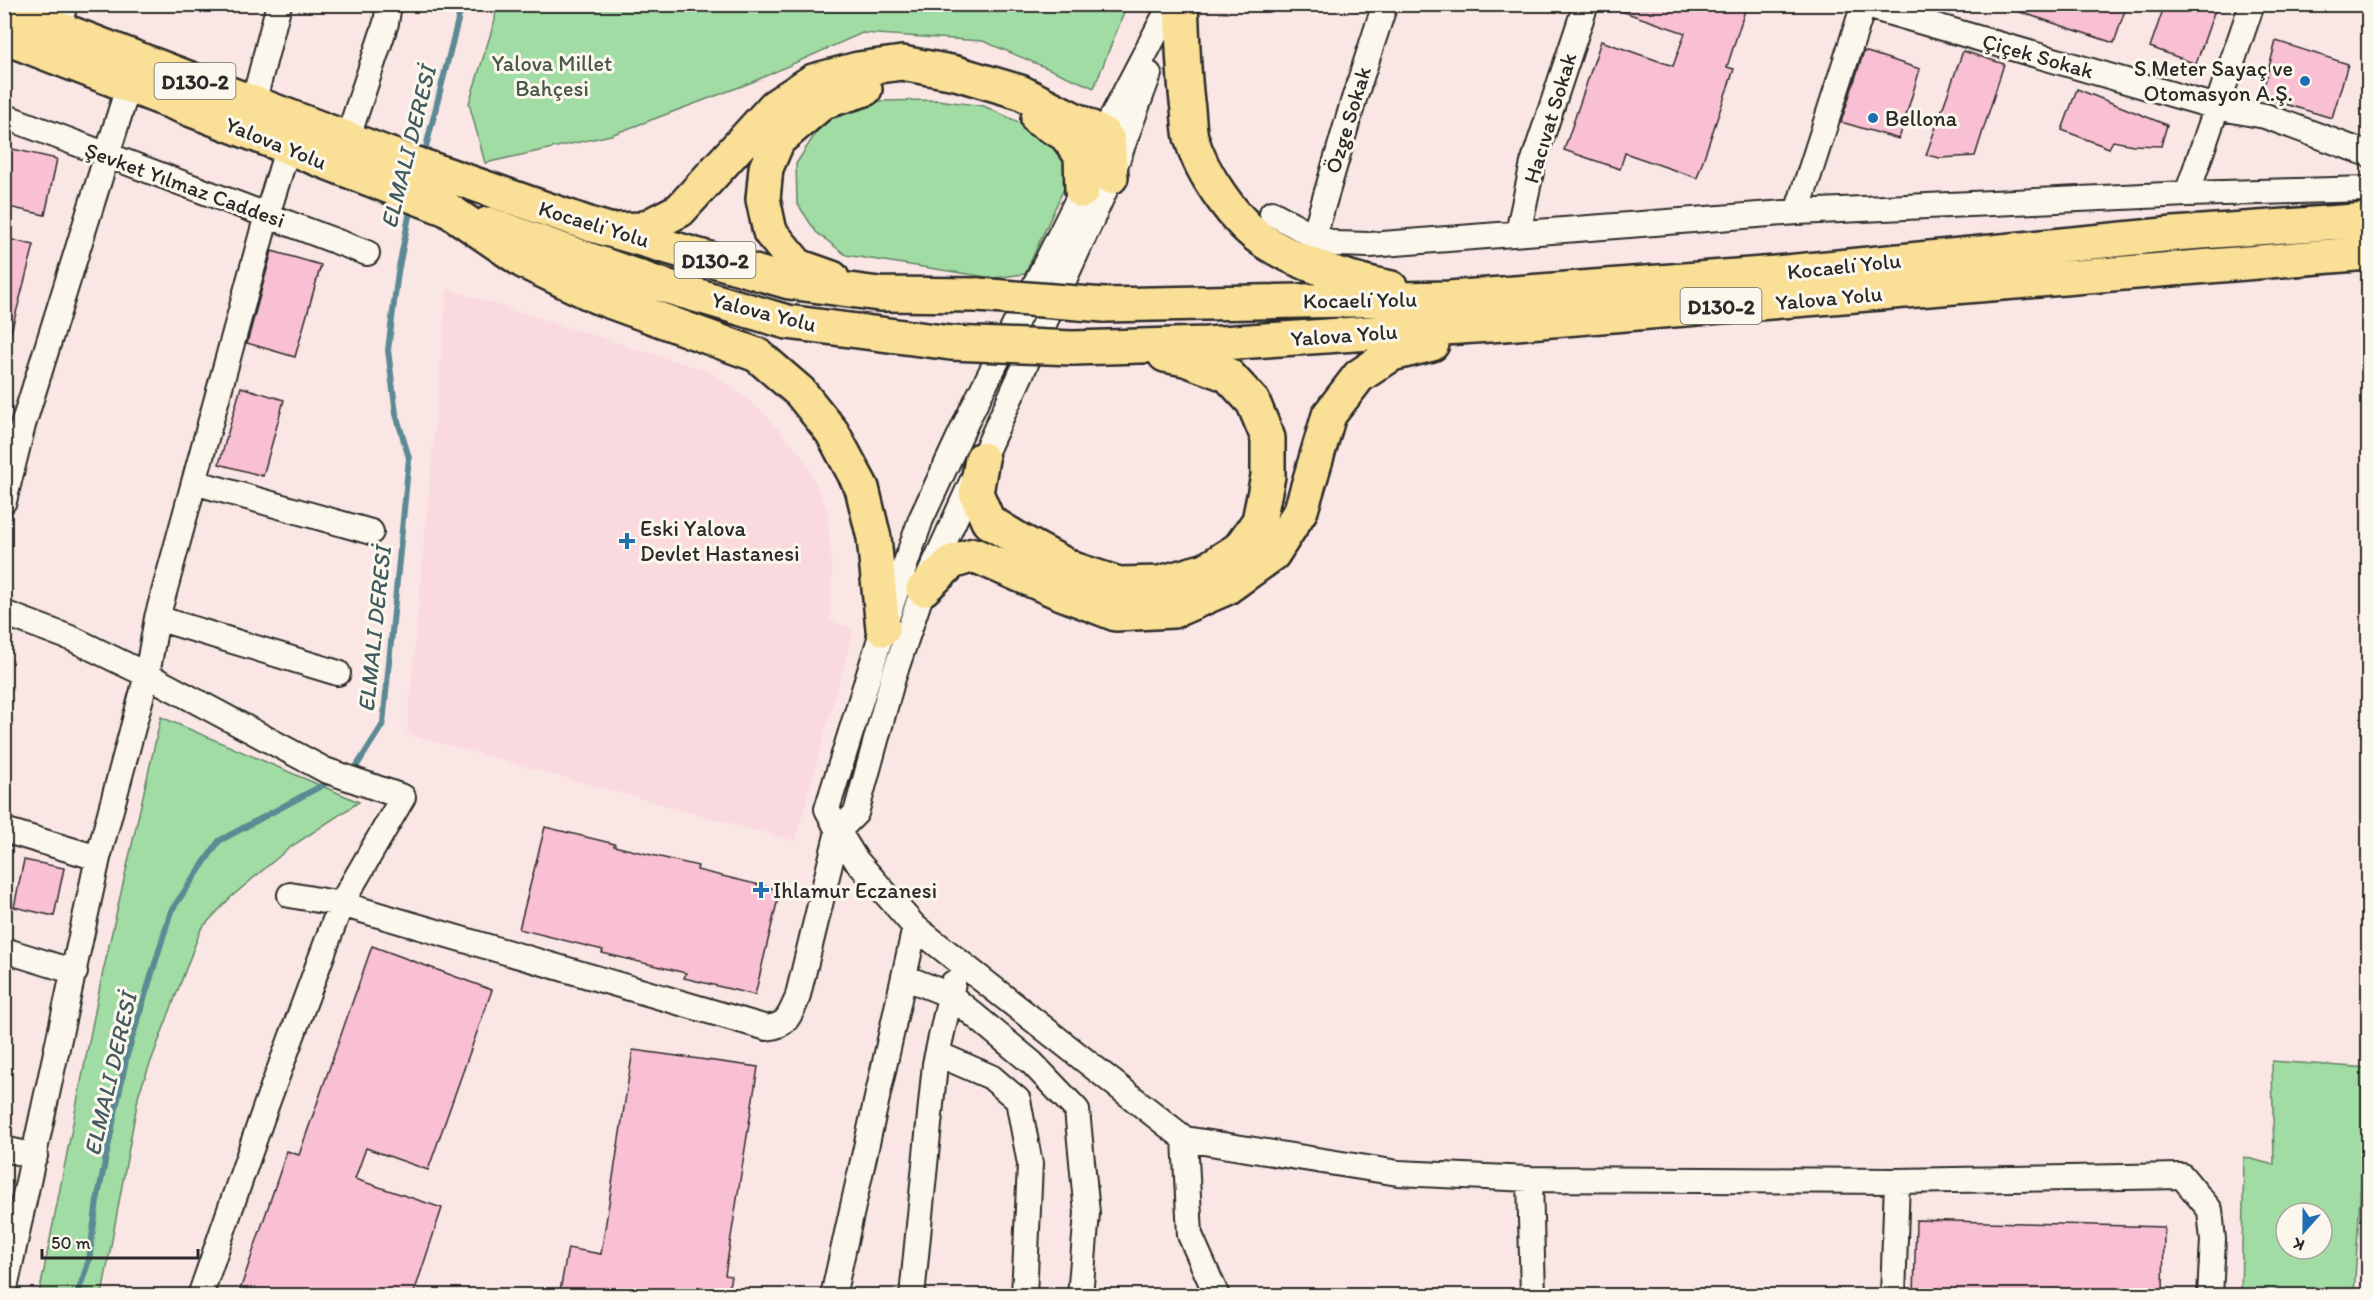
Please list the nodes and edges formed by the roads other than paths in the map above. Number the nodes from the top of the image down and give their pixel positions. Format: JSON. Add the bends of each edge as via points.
{"nodes":[{"id":1,"x":279,"y":4,"type":"edge"},
{"id":2,"x":389,"y":4,"type":"edge"},
{"id":3,"x":1173,"y":4,"type":"edge"},
{"id":4,"x":1181,"y":4,"type":"edge"},
{"id":5,"x":1385,"y":4,"type":"edge"},
{"id":6,"x":1586,"y":4,"type":"edge"},
{"id":7,"x":2252,"y":4,"type":"edge"},
{"id":8,"x":1862,"y":5,"type":"edge"},
{"id":9,"x":4,"y":8,"type":"edge"},
{"id":10,"x":61,"y":16,"type":"edge"},
{"id":11,"x":4,"y":37,"type":"edge"},
{"id":12,"x":129,"y":84,"type":"junction"},
{"id":13,"x":253,"y":104,"type":"junction"},
{"id":14,"x":2216,"y":107,"type":"junction"},
{"id":15,"x":4,"y":116,"type":"edge"},
{"id":16,"x":1103,"y":134,"type":"junction"},
{"id":17,"x":348,"y":137,"type":"junction"},
{"id":18,"x":288,"y":147,"type":"junction"},
{"id":19,"x":2368,"y":154,"type":"edge"},
{"id":20,"x":108,"y":157,"type":"junction"},
{"id":21,"x":383,"y":169,"type":"junction"},
{"id":22,"x":1111,"y":177,"type":"junction"},
{"id":23,"x":2368,"y":189,"type":"edge"},
{"id":24,"x":1082,"y":191,"type":"junction"},
{"id":25,"x":2187,"y":194,"type":"junction"},
{"id":26,"x":447,"y":210,"type":"junction"},
{"id":27,"x":1797,"y":212,"type":"junction"},
{"id":28,"x":1272,"y":213,"type":"dead end"},
{"id":29,"x":267,"y":215,"type":"junction"},
{"id":30,"x":2368,"y":220,"type":"edge"},
{"id":31,"x":592,"y":225,"type":"junction"},
{"id":32,"x":1518,"y":233,"type":"junction"},
{"id":33,"x":1314,"y":236,"type":"junction"},
{"id":34,"x":367,"y":253,"type":"dead end"},
{"id":35,"x":2368,"y":253,"type":"edge"},
{"id":36,"x":879,"y":294,"type":"junction"},
{"id":37,"x":1449,"y":298,"type":"junction"},
{"id":38,"x":1503,"y":324,"type":"junction"},
{"id":39,"x":1119,"y":346,"type":"junction"},
{"id":40,"x":14,"y":422,"type":"edge"},
{"id":41,"x":982,"y":459,"type":"junction"},
{"id":42,"x":194,"y":482,"type":"junction"},
{"id":43,"x":4,"y":501,"type":"edge"},
{"id":44,"x":371,"y":532,"type":"dead end"},
{"id":45,"x":923,"y":589,"type":"junction"},
{"id":46,"x":4,"y":613,"type":"edge"},
{"id":47,"x":157,"y":618,"type":"junction"},
{"id":48,"x":883,"y":629,"type":"junction"},
{"id":49,"x":338,"y":673,"type":"dead end"},
{"id":50,"x":147,"y":675,"type":"junction"},
{"id":51,"x":4,"y":830,"type":"edge"},
{"id":52,"x":838,"y":831,"type":"junction"},
{"id":53,"x":98,"y":858,"type":"junction"},
{"id":54,"x":290,"y":895,"type":"dead end"},
{"id":55,"x":341,"y":904,"type":"junction"},
{"id":56,"x":915,"y":927,"type":"junction"},
{"id":57,"x":4,"y":950,"type":"edge"},
{"id":58,"x":958,"y":961,"type":"junction"},
{"id":59,"x":75,"y":972,"type":"junction"},
{"id":60,"x":904,"y":977,"type":"junction"},
{"id":61,"x":950,"y":995,"type":"junction"},
{"id":62,"x":938,"y":1054,"type":"junction"},
{"id":63,"x":1185,"y":1139,"type":"junction"},
{"id":64,"x":4,"y":1149,"type":"edge"},
{"id":65,"x":35,"y":1156,"type":"junction"},
{"id":66,"x":1530,"y":1179,"type":"junction"},
{"id":67,"x":1897,"y":1181,"type":"junction"},
{"id":68,"x":4,"y":1293,"type":"edge"},
{"id":69,"x":200,"y":1296,"type":"edge"},
{"id":70,"x":833,"y":1296,"type":"edge"},
{"id":71,"x":912,"y":1296,"type":"edge"},
{"id":72,"x":1024,"y":1296,"type":"edge"},
{"id":73,"x":1080,"y":1296,"type":"edge"},
{"id":74,"x":1217,"y":1296,"type":"edge"},
{"id":75,"x":1533,"y":1296,"type":"edge"},
{"id":76,"x":1893,"y":1296,"type":"edge"},
{"id":77,"x":2210,"y":1296,"type":"edge"}],
"edges":[{"from":1,"to":13,"type":"street"},
{"from":2,"to":17,"type":"street"},
{"from":3,"to":16,"type":"street"},
{"from":3,"to":22,"type":"street"},
{"from":4,"to":37,"type":"highway","via":[[1191,137],[1208,177],[1236,214],[1266,242],[1344,276]]},
{"from":5,"to":33,"type":"street","name":"Özge Sokak"},
{"from":6,"to":32,"type":"street","name":"Hacıvat Sokak","via":[[1533,163]]},
{"from":7,"to":14,"type":"street"},
{"from":8,"to":14,"type":"street","name":"Çiçek Sokak"},
{"from":8,"to":27,"type":"street"},
{"from":9,"to":10,"type":"highway","number":"D130-2"},
{"from":10,"to":13,"type":"highway","number":"D130-2"},
{"from":11,"to":12,"type":"highway","name":"Yalova Yolu","number":"D130-2"},
{"from":12,"to":18,"type":"highway","name":"Yalova Yolu","number":"D130-2"},
{"from":12,"to":20,"type":"street"},
{"from":13,"to":17,"type":"highway","number":"D130-2"},
{"from":14,"to":19,"type":"street","name":"Çiçek Sokak","via":[[2265,116]]},
{"from":14,"to":25,"type":"street"},
{"from":15,"to":20,"type":"street","name":"Şevket Yılmaz Caddesi"},
{"from":16,"to":22,"type":"highway","via":[[1108,140]]},
{"from":16,"to":24,"type":"street"},
{"from":16,"to":31,"type":"highway","via":[[1020,92],[956,74],[903,63],[858,69],[813,81],[775,106],[680,210],[643,229],[611,230]]},
{"from":17,"to":21,"type":"highway","number":"D130-2"},
{"from":18,"to":21,"type":"highway","name":"Yalova Yolu","number":"D130-2"},
{"from":18,"to":29,"type":"street"},
{"from":20,"to":29,"type":"street","name":"Şevket Yılmaz Caddesi"},
{"from":20,"to":40,"type":"street"},
{"from":21,"to":26,"type":"highway","number":"D130-2"},
{"from":21,"to":31,"type":"highway","name":"Kocaeli̇ Yolu","number":"D130-2","via":[[461,180]]},
{"from":22,"to":41,"type":"street"},
{"from":23,"to":25,"type":"street"},
{"from":24,"to":36,"type":"highway","via":[[1081,155],[1065,134],[978,93],[900,81],[823,102],[778,140],[766,168],[764,199],[770,232],[798,266]]},
{"from":24,"to":48,"type":"street","via":[[921,519]]},
{"from":25,"to":27,"type":"street"},
{"from":26,"to":39,"type":"highway","name":"Yalova Yolu","number":"D130-2","bridge":true,"via":[[656,283],[787,322],[951,343]]},
{"from":26,"to":48,"type":"highway","via":[[523,261],[587,292],[757,355],[800,392],[832,432],[862,488],[874,538]]},
{"from":27,"to":32,"type":"street"},
{"from":28,"to":33,"type":"street"},
{"from":29,"to":34,"type":"street","name":"Şevket Yılmaz Caddesi"},
{"from":29,"to":42,"type":"street"},
{"from":30,"to":37,"type":"highway","name":"Kocaeli̇ Yolu","number":"D130-2"},
{"from":31,"to":36,"type":"highway","name":"Kocaeli̇ Yolu","number":"D130-2","via":[[789,282]]},
{"from":32,"to":33,"type":"street","via":[[1370,245],[1336,244]]},
{"from":35,"to":38,"type":"highway","name":"Yalova Yolu","number":"D130-2"},
{"from":36,"to":37,"type":"highway","name":"Kocaeli̇ Yolu","number":"D130-2","bridge":true,"via":[[978,295],[1104,305]]},
{"from":38,"to":39,"type":"highway","name":"Yalova Yolu","number":"D130-2","via":[[1207,344]]},
{"from":38,"to":45,"type":"highway","via":[[1392,354],[1359,376],[1329,416],[1301,510],[1273,554],[1226,588],[1173,611],[1116,614],[974,555],[952,562]]},
{"from":39,"to":41,"type":"highway","via":[[1185,359],[1228,375],[1253,402],[1268,438],[1268,476],[1259,521],[1239,549],[1206,570],[1160,583],[1119,584],[1073,569],[988,521],[976,493]]},
{"from":40,"to":43,"type":"street"},
{"from":41,"to":45,"type":"street"},
{"from":42,"to":44,"type":"street"},
{"from":42,"to":47,"type":"street"},
{"from":45,"to":52,"type":"street","via":[[893,678],[856,813]]},
{"from":46,"to":50,"type":"street","via":[[73,639]]},
{"from":47,"to":49,"type":"street"},
{"from":47,"to":50,"type":"street"},
{"from":48,"to":52,"type":"street","via":[[827,809]]},
{"from":50,"to":53,"type":"street"},
{"from":50,"to":55,"type":"street","via":[[325,770],[403,797]]},
{"from":51,"to":53,"type":"street"},
{"from":52,"to":55,"type":"street","via":[[797,999],[790,1017],[781,1026],[767,1028]]},
{"from":52,"to":56,"type":"street","via":[[856,860]]},
{"from":53,"to":59,"type":"street"},
{"from":54,"to":55,"type":"street"},
{"from":55,"to":69,"type":"street"},
{"from":56,"to":58,"type":"street"},
{"from":56,"to":60,"type":"street"},
{"from":57,"to":59,"type":"street"},
{"from":58,"to":61,"type":"street"},
{"from":58,"to":63,"type":"street"},
{"from":59,"to":65,"type":"street"},
{"from":60,"to":61,"type":"street"},
{"from":60,"to":70,"type":"street"},
{"from":61,"to":62,"type":"street"},
{"from":61,"to":73,"type":"street","via":[[1032,1063],[1077,1110],[1087,1213]]},
{"from":62,"to":71,"type":"street"},
{"from":62,"to":72,"type":"street","via":[[991,1077],[1018,1100],[1030,1164]]},
{"from":63,"to":66,"type":"street","via":[[1398,1173]]},
{"from":63,"to":74,"type":"street","via":[[1190,1235]]},
{"from":64,"to":65,"type":"street"},
{"from":65,"to":68,"type":"street"},
{"from":66,"to":67,"type":"street"},
{"from":66,"to":75,"type":"street"},
{"from":67,"to":76,"type":"street"},
{"from":67,"to":77,"type":"street","via":[[2182,1176],[2210,1210]]}]}
